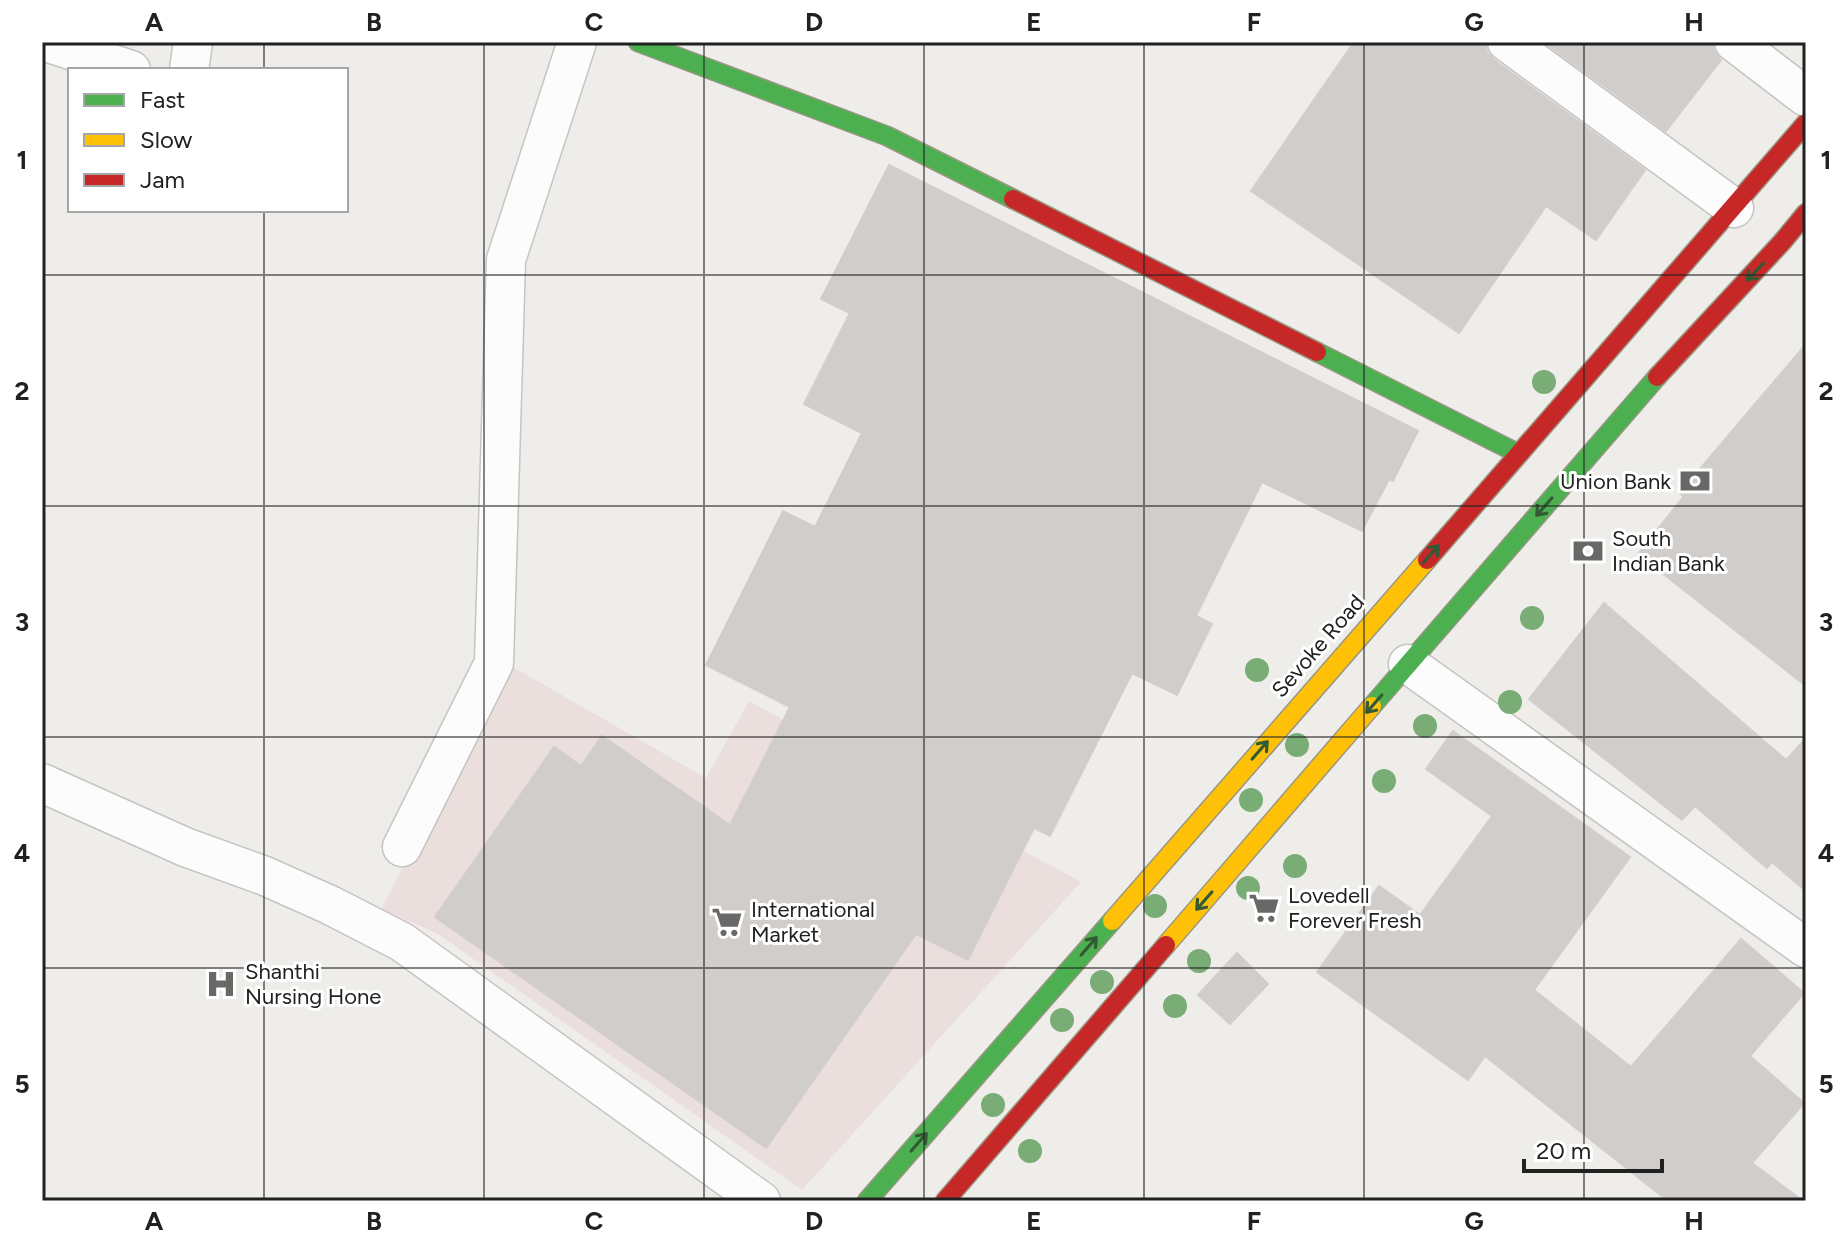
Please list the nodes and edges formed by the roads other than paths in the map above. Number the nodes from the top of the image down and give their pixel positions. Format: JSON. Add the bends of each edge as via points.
{"nodes":[{"id":1,"x":46,"y":42,"type":"edge"},
{"id":2,"x":193,"y":42,"type":"edge"},
{"id":3,"x":577,"y":42,"type":"edge"},
{"id":4,"x":638,"y":42,"type":"edge"},
{"id":5,"x":1507,"y":42,"type":"edge"},
{"id":6,"x":1734,"y":42,"type":"edge"},
{"id":7,"x":125,"y":68,"type":"edge"},
{"id":8,"x":189,"y":68,"type":"edge"},
{"id":9,"x":1806,"y":97,"type":"edge"},
{"id":10,"x":1806,"y":123,"type":"edge"},
{"id":11,"x":1734,"y":208,"type":"junction"},
{"id":12,"x":1806,"y":213,"type":"edge"},
{"id":13,"x":1519,"y":454,"type":"junction"},
{"id":14,"x":1402,"y":660,"type":"junction"},
{"id":15,"x":42,"y":783,"type":"edge"},
{"id":16,"x":402,"y":847,"type":"dead end"},
{"id":17,"x":1806,"y":948,"type":"edge"},
{"id":18,"x":761,"y":1201,"type":"edge"},
{"id":19,"x":867,"y":1201,"type":"edge"},
{"id":20,"x":945,"y":1201,"type":"edge"}],
"edges":[{"from":1,"to":7,"type":"street"},
{"from":2,"to":8,"type":"street"},
{"from":3,"to":16,"type":"street","via":[[506,260],[494,663]]},
{"from":4,"to":13,"type":"main road","via":[[887,136]]},
{"from":5,"to":11,"type":"street"},
{"from":6,"to":9,"type":"street"},
{"from":10,"to":11,"type":"main road","name":"Sevoke Road"},
{"from":11,"to":13,"type":"main road","name":"Sevoke Road"},
{"from":12,"to":14,"type":"main road","one_way":true},
{"from":19,"to":13,"type":"main road","name":"Sevoke Road","one_way":true,"via":[[1370,634]]},
{"from":14,"to":17,"type":"street"},
{"from":14,"to":20,"type":"main road","one_way":true},
{"from":15,"to":18,"type":"street","via":[[304,893],[402,942]]}]}
